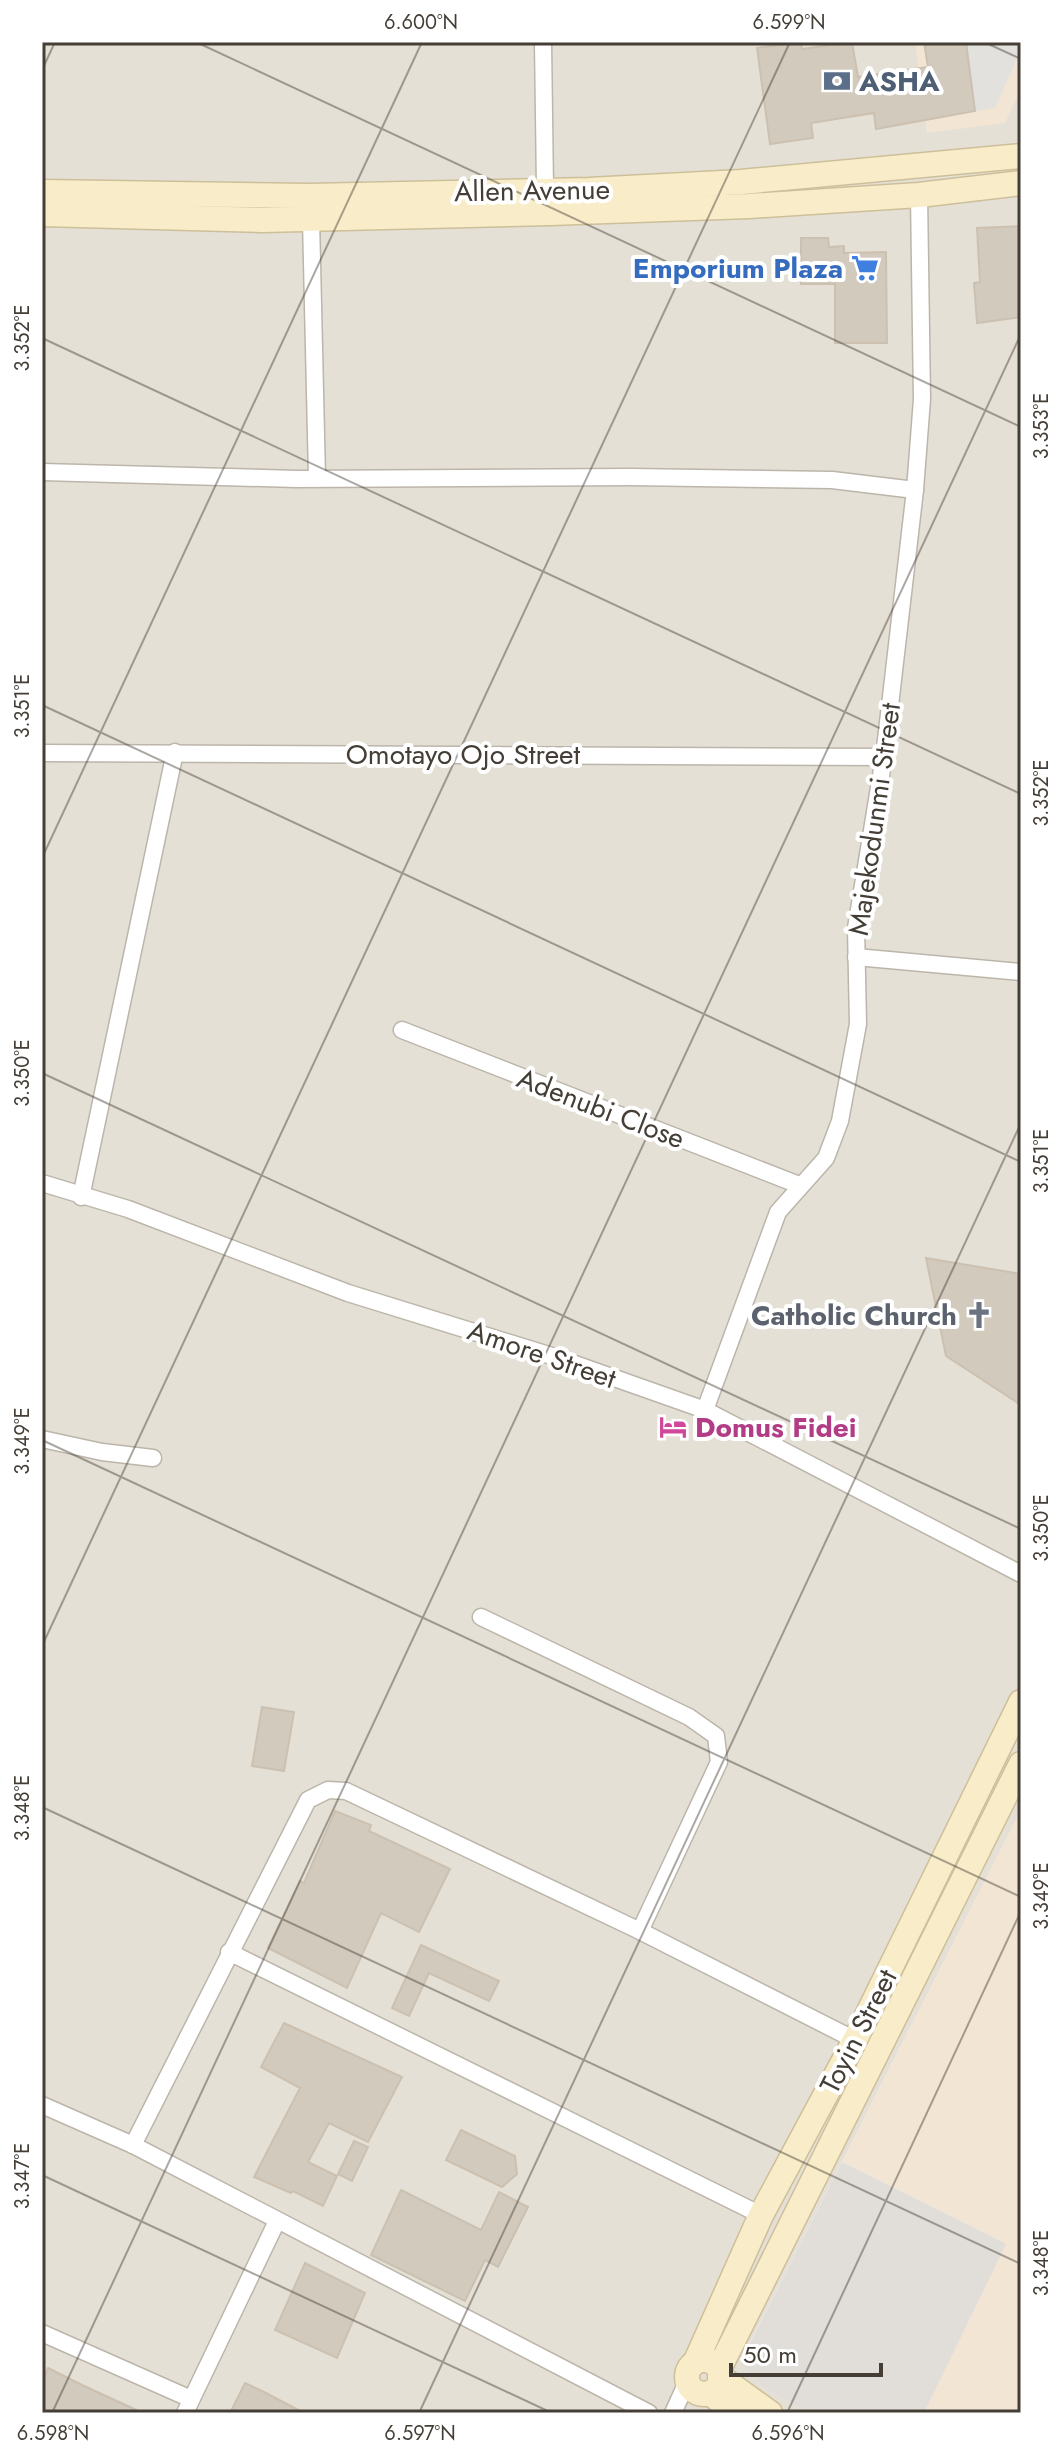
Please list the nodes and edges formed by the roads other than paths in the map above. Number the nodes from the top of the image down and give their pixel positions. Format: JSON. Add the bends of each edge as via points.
{"nodes":[{"id":1,"x":543,"y":42,"type":"edge"},
{"id":2,"x":1021,"y":156,"type":"edge"},
{"id":3,"x":1021,"y":183,"type":"edge"},
{"id":4,"x":545,"y":189,"type":"junction"},
{"id":5,"x":42,"y":192,"type":"edge"},
{"id":6,"x":919,"y":195,"type":"junction"},
{"id":7,"x":42,"y":214,"type":"edge"},
{"id":8,"x":311,"y":219,"type":"junction"},
{"id":9,"x":42,"y":472,"type":"edge"},
{"id":10,"x":317,"y":478,"type":"junction"},
{"id":11,"x":915,"y":490,"type":"junction"},
{"id":12,"x":175,"y":752,"type":"junction"},
{"id":13,"x":42,"y":753,"type":"edge"},
{"id":14,"x":884,"y":757,"type":"junction"},
{"id":15,"x":856,"y":957,"type":"junction"},
{"id":16,"x":1021,"y":972,"type":"edge"},
{"id":17,"x":402,"y":1030,"type":"dead end"},
{"id":18,"x":42,"y":1183,"type":"edge"},
{"id":19,"x":799,"y":1185,"type":"junction"},
{"id":20,"x":81,"y":1197,"type":"junction"},
{"id":21,"x":705,"y":1410,"type":"junction"},
{"id":22,"x":42,"y":1439,"type":"edge"},
{"id":23,"x":153,"y":1458,"type":"dead end"},
{"id":24,"x":1021,"y":1574,"type":"edge"},
{"id":25,"x":481,"y":1617,"type":"dead end"},
{"id":26,"x":1021,"y":1702,"type":"edge"},
{"id":27,"x":1021,"y":1764,"type":"edge"},
{"id":28,"x":640,"y":1931,"type":"junction"},
{"id":29,"x":229,"y":1952,"type":"junction"},
{"id":30,"x":855,"y":2040,"type":"junction"},
{"id":31,"x":42,"y":2105,"type":"edge"},
{"id":32,"x":133,"y":2145,"type":"junction"},
{"id":33,"x":761,"y":2215,"type":"junction"},
{"id":34,"x":277,"y":2221,"type":"junction"},
{"id":35,"x":42,"y":2333,"type":"edge"},
{"id":36,"x":705,"y":2379,"type":"junction"},
{"id":37,"x":188,"y":2406,"type":"edge"},
{"id":38,"x":649,"y":2413,"type":"edge"},
{"id":39,"x":674,"y":2413,"type":"edge"},
{"id":40,"x":735,"y":2413,"type":"edge"},
{"id":41,"x":770,"y":2413,"type":"edge"}],
"edges":[{"from":1,"to":4,"type":"street"},
{"from":2,"to":4,"type":"main road","name":"Allen Avenue","via":[[741,182]]},
{"from":3,"to":6,"type":"main road","name":"Allen Avenue"},
{"from":4,"to":5,"type":"main road","name":"Allen Avenue","via":[[310,196]]},
{"from":6,"to":8,"type":"main road","name":"Allen Avenue","via":[[749,206]]},
{"from":6,"to":11,"type":"street","name":"Majekodunmi Street","via":[[922,399]]},
{"from":7,"to":8,"type":"main road","name":"Allen Avenue"},
{"from":8,"to":10,"type":"street"},
{"from":9,"to":10,"type":"street"},
{"from":10,"to":11,"type":"street","via":[[832,480]]},
{"from":11,"to":14,"type":"street","name":"Majekodunmi Street"},
{"from":12,"to":13,"type":"street","name":"Omotayo Ojo Street"},
{"from":12,"to":14,"type":"street","name":"Omotayo Ojo Street"},
{"from":12,"to":20,"type":"street"},
{"from":14,"to":15,"type":"street","name":"Majekodunmi Street","via":[[856,928]]},
{"from":15,"to":16,"type":"street"},
{"from":15,"to":19,"type":"street","name":"Majekodunmi Street","via":[[858,1024],[840,1121],[826,1158]]},
{"from":17,"to":19,"type":"street","name":"Adenubi Close"},
{"from":18,"to":20,"type":"street","name":"Amore Street"},
{"from":19,"to":21,"type":"street","name":"Majekodunmi Street","via":[[778,1212]]},
{"from":20,"to":21,"type":"street","name":"Amore Street","via":[[128,1209],[348,1293]]},
{"from":21,"to":24,"type":"street","name":"Amore Street"},
{"from":22,"to":23,"type":"street"},
{"from":25,"to":28,"type":"street","via":[[689,1717],[716,1736],[719,1762]]},
{"from":26,"to":30,"type":"main road","name":"Toyin Street"},
{"from":27,"to":36,"type":"main road","name":"Toyin Street"},
{"from":28,"to":29,"type":"street","via":[[346,1791],[328,1790],[308,1800]]},
{"from":28,"to":30,"type":"street"},
{"from":29,"to":32,"type":"street"},
{"from":29,"to":33,"type":"street"},
{"from":30,"to":33,"type":"main road","name":"Toyin Street"},
{"from":31,"to":32,"type":"street"},
{"from":32,"to":34,"type":"street"},
{"from":33,"to":36,"type":"main road","name":"Toyin Street"},
{"from":34,"to":37,"type":"street"},
{"from":34,"to":38,"type":"street"},
{"from":35,"to":37,"type":"street"},
{"from":36,"to":39,"type":"street","name":"Toyin Street"},
{"from":36,"to":40,"type":"main road"},
{"from":36,"to":41,"type":"main road"}]}
